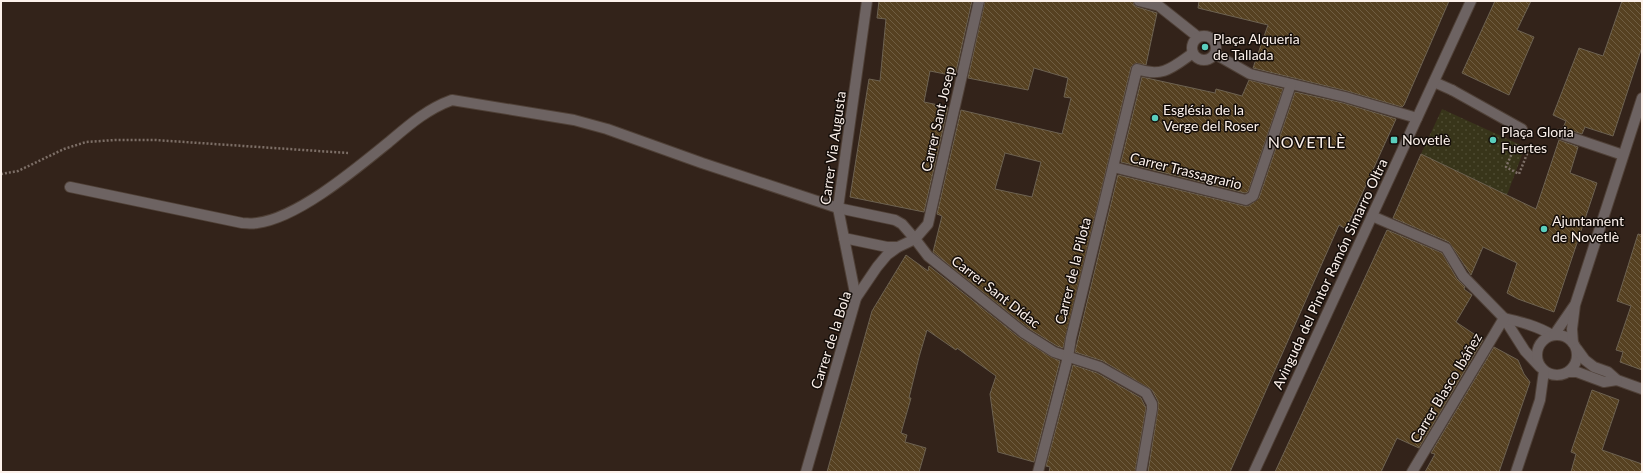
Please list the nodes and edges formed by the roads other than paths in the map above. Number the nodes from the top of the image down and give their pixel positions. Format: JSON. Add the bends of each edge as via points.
{"nodes":[{"id":1,"x":867,"y":1,"type":"edge"},
{"id":2,"x":979,"y":1,"type":"edge"},
{"id":3,"x":1139,"y":1,"type":"edge"},
{"id":4,"x":1471,"y":1,"type":"edge"},
{"id":5,"x":1198,"y":37,"type":"junction"},
{"id":6,"x":1193,"y":53,"type":"junction"},
{"id":7,"x":1215,"y":54,"type":"junction"},
{"id":8,"x":1434,"y":82,"type":"junction"},
{"id":9,"x":1291,"y":84,"type":"junction"},
{"id":10,"x":1642,"y":98,"type":"edge"},
{"id":11,"x":1417,"y":118,"type":"junction"},
{"id":12,"x":1522,"y":129,"type":"road end"},
{"id":13,"x":1561,"y":134,"type":"dead end"},
{"id":14,"x":1623,"y":155,"type":"junction"},
{"id":15,"x":1113,"y":168,"type":"junction"},
{"id":16,"x":70,"y":187,"type":"dead end"},
{"id":17,"x":838,"y":208,"type":"junction"},
{"id":18,"x":1372,"y":216,"type":"junction"},
{"id":19,"x":844,"y":238,"type":"junction"},
{"id":20,"x":915,"y":239,"type":"junction"},
{"id":21,"x":898,"y":247,"type":"junction"},
{"id":22,"x":856,"y":298,"type":"junction"},
{"id":23,"x":1575,"y":304,"type":"junction"},
{"id":24,"x":1504,"y":318,"type":"junction"},
{"id":25,"x":1553,"y":335,"type":"junction"},
{"id":26,"x":1575,"y":346,"type":"junction"},
{"id":27,"x":1068,"y":357,"type":"junction"},
{"id":28,"x":1542,"y":369,"type":"junction"},
{"id":29,"x":1566,"y":373,"type":"junction"},
{"id":30,"x":1617,"y":380,"type":"junction"},
{"id":31,"x":1642,"y":389,"type":"edge"},
{"id":32,"x":1540,"y":400,"type":"junction"},
{"id":33,"x":806,"y":472,"type":"edge"},
{"id":34,"x":1038,"y":472,"type":"edge"},
{"id":35,"x":1141,"y":472,"type":"edge"},
{"id":36,"x":1254,"y":472,"type":"edge"},
{"id":37,"x":1412,"y":472,"type":"edge"},
{"id":38,"x":1516,"y":472,"type":"edge"}],
"edges":[{"from":1,"to":17,"type":"street","name":"Carrer Via Augusta"},
{"from":2,"to":20,"type":"street","name":"Carrer Sant Josep","via":[[931,213],[928,224]]},
{"from":3,"to":5,"type":"street","via":[[1159,6]]},
{"from":4,"to":8,"type":"street","name":"Avinguda del Pintor Ramón Simarro Oltra"},
{"from":5,"to":6,"type":"street","via":[[1192,43]]},
{"from":5,"to":7,"type":"street","via":[[1211,38],[1216,45]]},
{"from":6,"to":7,"type":"street","via":[[1198,59],[1204,60]]},
{"from":6,"to":15,"type":"street","name":"Carrer de la Pilota","via":[[1165,72],[1145,72],[1137,69]]},
{"from":7,"to":9,"type":"street","via":[[1250,74]]},
{"from":8,"to":11,"type":"street","name":"Avinguda del Pintor Ramón Simarro Oltra"},
{"from":8,"to":12,"type":"street"},
{"from":9,"to":11,"type":"street"},
{"from":9,"to":15,"type":"street","name":"Carrer Trassagrario","via":[[1250,199]]},
{"from":10,"to":14,"type":"street"},
{"from":11,"to":18,"type":"street","name":"Avinguda del Pintor Ramón Simarro Oltra"},
{"from":13,"to":14,"type":"street"},
{"from":14,"to":23,"type":"street"},
{"from":15,"to":27,"type":"street","name":"Carrer de la Pilota"},
{"from":16,"to":17,"type":"street","name":"Carrer Sant Dídac","via":[[242,223],[258,223],[289,212],[314,198],[374,154],[422,114],[452,100],[574,120],[607,129]]},
{"from":17,"to":19,"type":"street","name":"Carrer Via Augusta"},
{"from":17,"to":20,"type":"street","name":"Carrer Sant Dídac","via":[[895,220]]},
{"from":18,"to":24,"type":"street","via":[[1446,248],[1463,276]]},
{"from":18,"to":36,"type":"street","name":"Avinguda del Pintor Ramón Simarro Oltra"},
{"from":19,"to":21,"type":"street"},
{"from":19,"to":22,"type":"street","name":"Carrer Via Augusta"},
{"from":20,"to":21,"type":"street","name":"Carrer de la Bola"},
{"from":20,"to":27,"type":"street","name":"Carrer Sant Dídac","via":[[928,256],[1024,333],[1054,352]]},
{"from":21,"to":22,"type":"street","name":"Carrer de la Bola","via":[[877,266]]},
{"from":22,"to":33,"type":"street","name":"Carrer de la Bola"},
{"from":23,"to":25,"type":"street"},
{"from":23,"to":26,"type":"street","via":[[1572,329]]},
{"from":24,"to":25,"type":"street","via":[[1541,328]]},
{"from":24,"to":28,"type":"street","via":[[1525,351]]},
{"from":24,"to":37,"type":"street","name":"Carrer Blasco Ibáñez"},
{"from":25,"to":26,"type":"street","via":[[1565,336]]},
{"from":25,"to":28,"type":"street","via":[[1542,341],[1536,353]]},
{"from":26,"to":29,"type":"street","via":[[1576,362]]},
{"from":26,"to":30,"type":"street","via":[[1585,360],[1594,367],[1608,372]]},
{"from":27,"to":34,"type":"street","name":"Carrer de la Pilota"},
{"from":27,"to":35,"type":"street","name":"Carrer Sant Dídac","via":[[1100,368],[1146,393],[1152,409]]},
{"from":28,"to":29,"type":"street","via":[[1553,375]]},
{"from":28,"to":32,"type":"street"},
{"from":29,"to":30,"type":"street","via":[[1577,372],[1604,382]]},
{"from":29,"to":32,"type":"street","via":[[1550,383]]},
{"from":30,"to":31,"type":"street"},
{"from":32,"to":38,"type":"street"}]}
